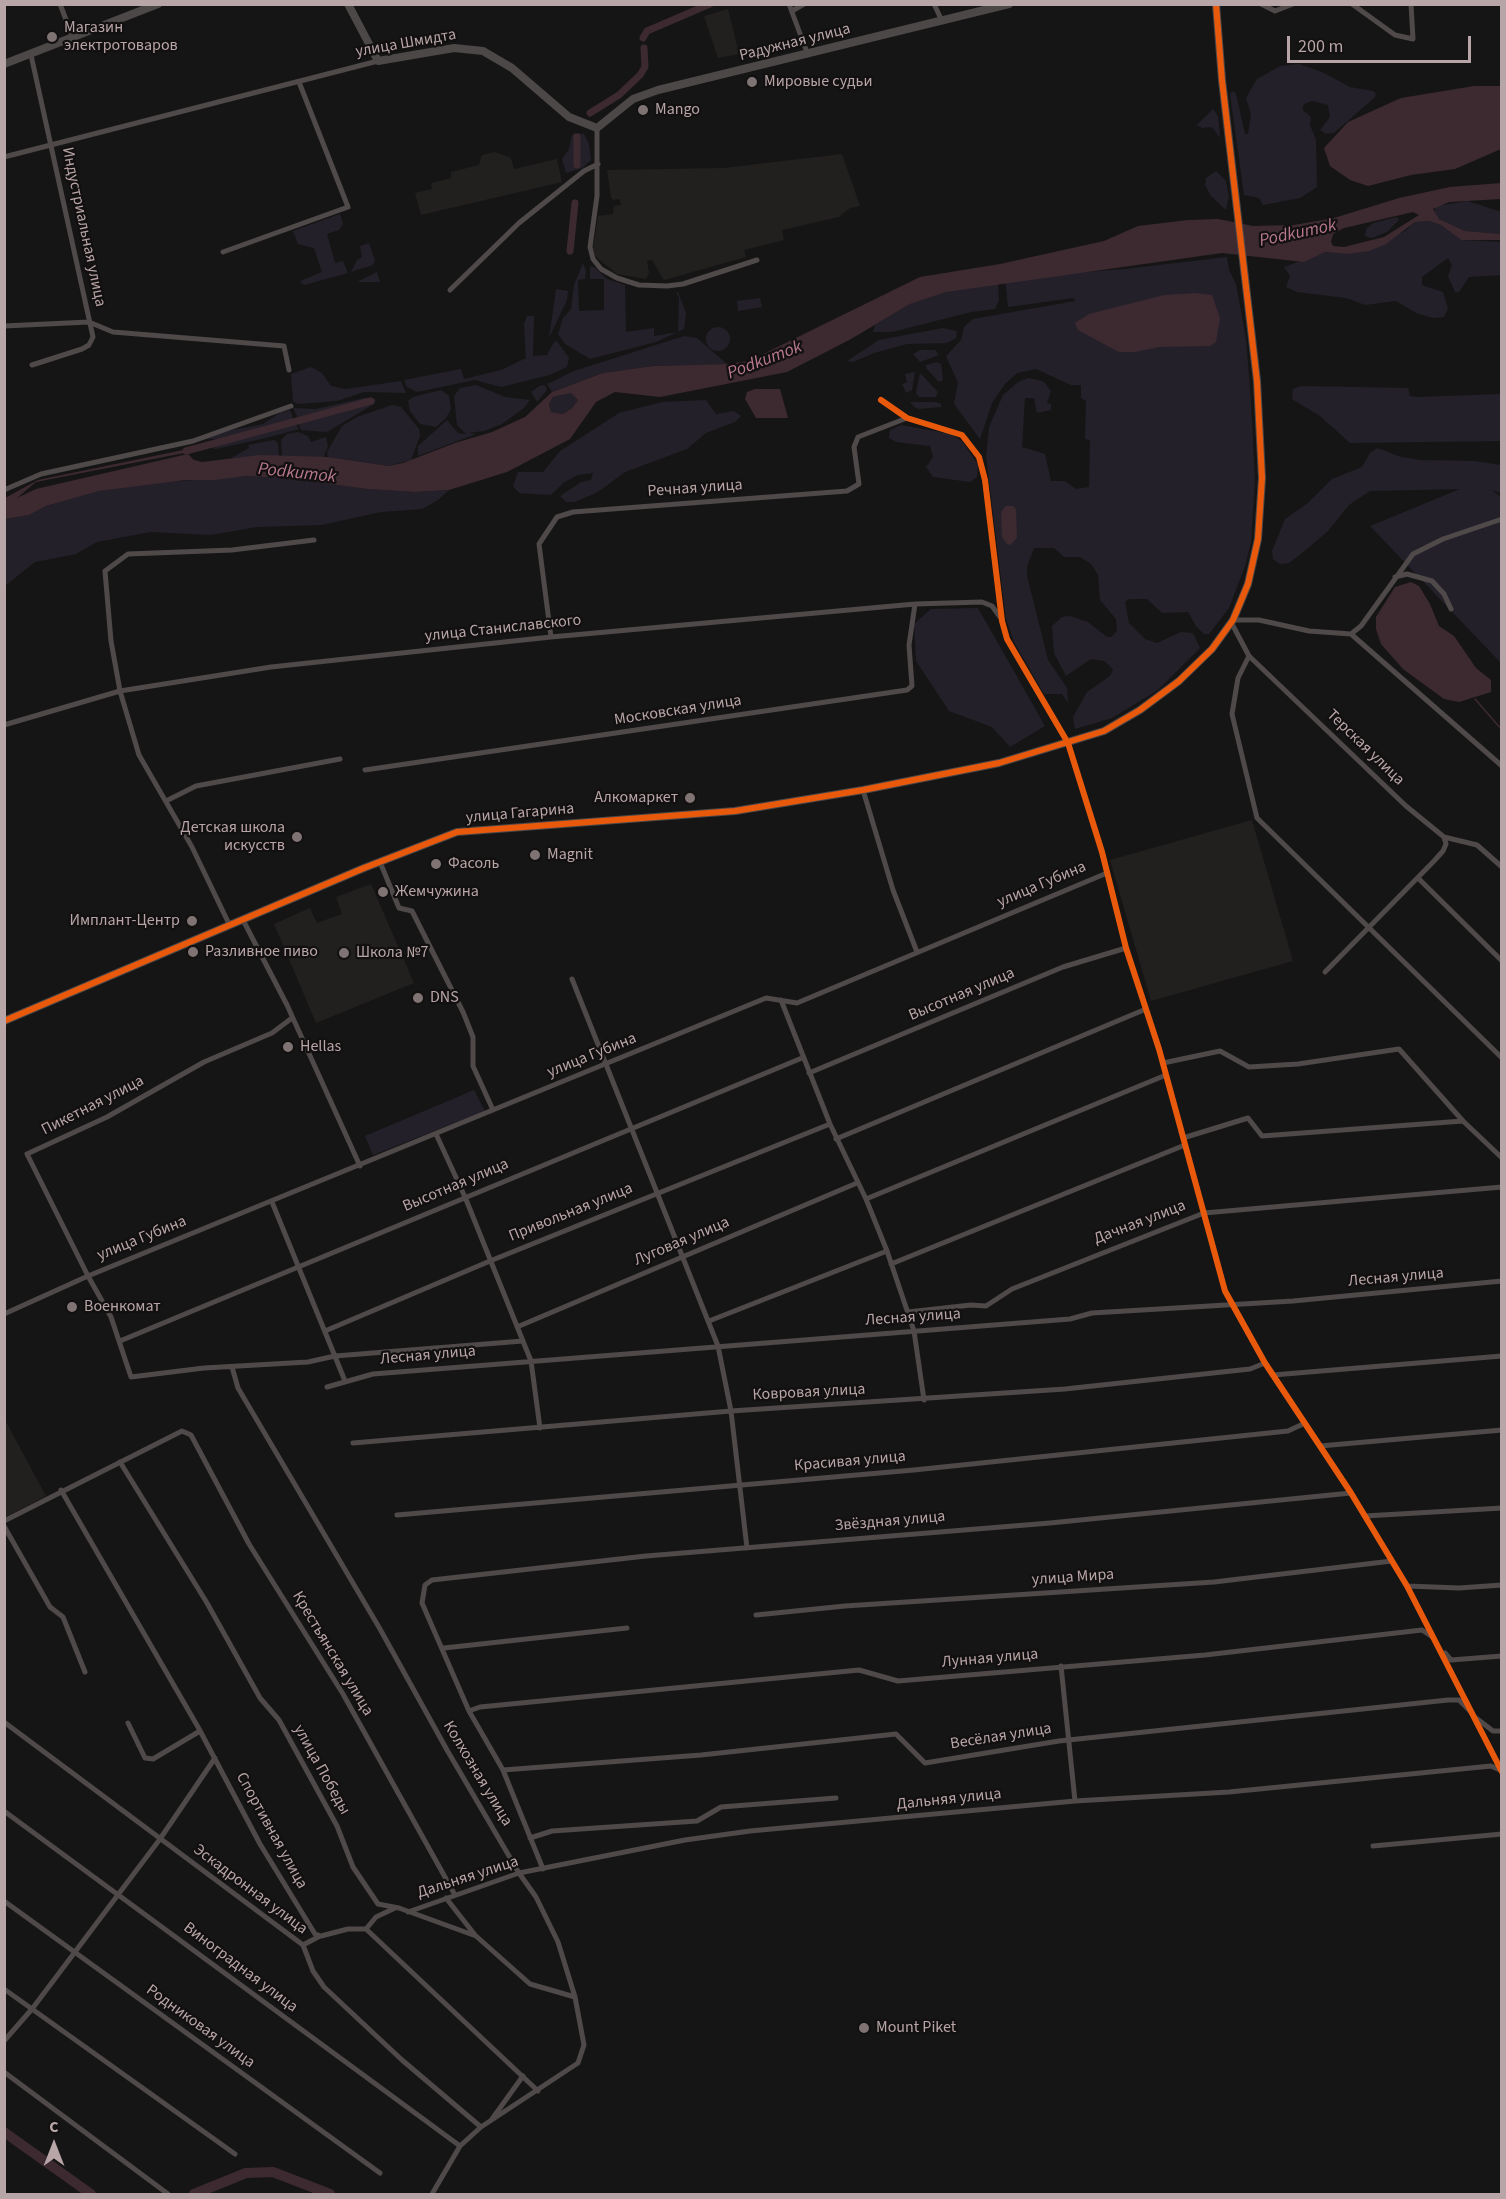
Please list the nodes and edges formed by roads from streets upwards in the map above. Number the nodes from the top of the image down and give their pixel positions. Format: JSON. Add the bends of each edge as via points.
{"nodes":[{"id":1,"x":60,"y":4,"type":"edge"},
{"id":2,"x":158,"y":4,"type":"edge"},
{"id":3,"x":348,"y":4,"type":"edge"},
{"id":4,"x":804,"y":4,"type":"edge"},
{"id":5,"x":934,"y":4,"type":"edge"},
{"id":6,"x":1009,"y":4,"type":"edge"},
{"id":7,"x":1216,"y":4,"type":"edge"},
{"id":8,"x":1261,"y":4,"type":"edge"},
{"id":9,"x":1293,"y":4,"type":"edge"},
{"id":10,"x":1352,"y":4,"type":"edge"},
{"id":11,"x":1411,"y":4,"type":"edge"},
{"id":12,"x":790,"y":8,"type":"edge"},
{"id":13,"x":942,"y":21,"type":"junction"},
{"id":14,"x":73,"y":38,"type":"junction"},
{"id":15,"x":31,"y":54,"type":"junction"},
{"id":16,"x":808,"y":55,"type":"junction"},
{"id":17,"x":378,"y":61,"type":"junction"},
{"id":18,"x":4,"y":64,"type":"edge"},
{"id":19,"x":299,"y":82,"type":"junction"},
{"id":20,"x":597,"y":128,"type":"junction"},
{"id":21,"x":52,"y":145,"type":"junction"},
{"id":22,"x":4,"y":157,"type":"edge"},
{"id":23,"x":598,"y":164,"type":"junction"},
{"id":24,"x":223,"y":252,"type":"dead end"},
{"id":25,"x":757,"y":260,"type":"dead end"},
{"id":26,"x":450,"y":290,"type":"dead end"},
{"id":27,"x":89,"y":322,"type":"junction"},
{"id":28,"x":4,"y":326,"type":"edge"},
{"id":29,"x":32,"y":365,"type":"dead end"},
{"id":30,"x":289,"y":370,"type":"dead end"},
{"id":31,"x":880,"y":400,"type":"dead end"},
{"id":32,"x":291,"y":406,"type":"dead end"},
{"id":33,"x":907,"y":418,"type":"junction"},
{"id":34,"x":4,"y":490,"type":"edge"},
{"id":35,"x":1502,"y":519,"type":"edge"},
{"id":36,"x":314,"y":540,"type":"dead end"},
{"id":37,"x":1395,"y":577,"type":"junction"},
{"id":38,"x":915,"y":604,"type":"junction"},
{"id":39,"x":1451,"y":609,"type":"dead end"},
{"id":40,"x":1002,"y":621,"type":"junction"},
{"id":41,"x":1232,"y":621,"type":"junction"},
{"id":42,"x":1351,"y":634,"type":"junction"},
{"id":43,"x":551,"y":637,"type":"junction"},
{"id":44,"x":1249,"y":656,"type":"junction"},
{"id":45,"x":120,"y":691,"type":"junction"},
{"id":46,"x":4,"y":726,"type":"edge"},
{"id":47,"x":1068,"y":743,"type":"junction"},
{"id":48,"x":340,"y":759,"type":"dead end"},
{"id":49,"x":1502,"y":766,"type":"edge"},
{"id":50,"x":365,"y":770,"type":"dead end"},
{"id":51,"x":863,"y":790,"type":"junction"},
{"id":52,"x":166,"y":801,"type":"junction"},
{"id":53,"x":1443,"y":837,"type":"junction"},
{"id":54,"x":380,"y":862,"type":"junction"},
{"id":55,"x":1502,"y":867,"type":"edge"},
{"id":56,"x":1107,"y":873,"type":"junction"},
{"id":57,"x":1418,"y":878,"type":"junction"},
{"id":58,"x":243,"y":920,"type":"junction"},
{"id":59,"x":230,"y":926,"type":"junction"},
{"id":60,"x":1368,"y":926,"type":"junction"},
{"id":61,"x":1126,"y":948,"type":"junction"},
{"id":62,"x":917,"y":952,"type":"junction"},
{"id":63,"x":1502,"y":961,"type":"edge"},
{"id":64,"x":1325,"y":972,"type":"dead end"},
{"id":65,"x":572,"y":979,"type":"dead end"},
{"id":66,"x":782,"y":1000,"type":"junction"},
{"id":67,"x":1146,"y":1009,"type":"junction"},
{"id":68,"x":292,"y":1018,"type":"junction"},
{"id":69,"x":4,"y":1021,"type":"edge"},
{"id":70,"x":802,"y":1058,"type":"junction"},
{"id":71,"x":1502,"y":1058,"type":"edge"},
{"id":72,"x":1163,"y":1063,"type":"junction"},
{"id":73,"x":607,"y":1065,"type":"junction"},
{"id":74,"x":809,"y":1073,"type":"junction"},
{"id":75,"x":1166,"y":1075,"type":"junction"},
{"id":76,"x":493,"y":1110,"type":"junction"},
{"id":77,"x":1463,"y":1121,"type":"junction"},
{"id":78,"x":830,"y":1124,"type":"junction"},
{"id":79,"x":632,"y":1128,"type":"junction"},
{"id":80,"x":436,"y":1134,"type":"junction"},
{"id":81,"x":1183,"y":1138,"type":"junction"},
{"id":82,"x":836,"y":1139,"type":"junction"},
{"id":83,"x":1185,"y":1145,"type":"junction"},
{"id":84,"x":1502,"y":1158,"type":"edge"},
{"id":85,"x":360,"y":1166,"type":"junction"},
{"id":86,"x":857,"y":1183,"type":"junction"},
{"id":87,"x":1502,"y":1187,"type":"edge"},
{"id":88,"x":659,"y":1191,"type":"junction"},
{"id":89,"x":465,"y":1197,"type":"junction"},
{"id":90,"x":866,"y":1199,"type":"junction"},
{"id":91,"x":272,"y":1202,"type":"junction"},
{"id":92,"x":1204,"y":1213,"type":"junction"},
{"id":93,"x":887,"y":1251,"type":"junction"},
{"id":94,"x":685,"y":1256,"type":"junction"},
{"id":95,"x":490,"y":1261,"type":"junction"},
{"id":96,"x":891,"y":1264,"type":"junction"},
{"id":97,"x":299,"y":1268,"type":"junction"},
{"id":98,"x":88,"y":1276,"type":"junction"},
{"id":99,"x":1502,"y":1281,"type":"edge"},
{"id":100,"x":1231,"y":1304,"type":"junction"},
{"id":101,"x":908,"y":1312,"type":"junction"},
{"id":102,"x":4,"y":1314,"type":"edge"},
{"id":103,"x":709,"y":1321,"type":"junction"},
{"id":104,"x":517,"y":1327,"type":"junction"},
{"id":105,"x":325,"y":1331,"type":"junction"},
{"id":106,"x":914,"y":1331,"type":"junction"},
{"id":107,"x":120,"y":1341,"type":"junction"},
{"id":108,"x":524,"y":1341,"type":"junction"},
{"id":109,"x":718,"y":1346,"type":"junction"},
{"id":110,"x":335,"y":1356,"type":"junction"},
{"id":111,"x":1502,"y":1356,"type":"edge"},
{"id":112,"x":531,"y":1360,"type":"junction"},
{"id":113,"x":1265,"y":1363,"type":"junction"},
{"id":114,"x":232,"y":1367,"type":"junction"},
{"id":115,"x":1273,"y":1375,"type":"junction"},
{"id":116,"x":345,"y":1381,"type":"junction"},
{"id":117,"x":327,"y":1387,"type":"dead end"},
{"id":118,"x":924,"y":1400,"type":"junction"},
{"id":119,"x":731,"y":1411,"type":"junction"},
{"id":120,"x":1303,"y":1424,"type":"junction"},
{"id":121,"x":540,"y":1428,"type":"junction"},
{"id":122,"x":1502,"y":1430,"type":"edge"},
{"id":123,"x":353,"y":1443,"type":"dead end"},
{"id":124,"x":1320,"y":1446,"type":"junction"},
{"id":125,"x":120,"y":1462,"type":"junction"},
{"id":126,"x":740,"y":1484,"type":"junction"},
{"id":127,"x":61,"y":1490,"type":"junction"},
{"id":128,"x":1351,"y":1493,"type":"junction"},
{"id":129,"x":1502,"y":1508,"type":"edge"},
{"id":130,"x":397,"y":1515,"type":"dead end"},
{"id":131,"x":1365,"y":1516,"type":"junction"},
{"id":132,"x":4,"y":1521,"type":"edge"},
{"id":133,"x":4,"y":1526,"type":"edge"},
{"id":134,"x":747,"y":1548,"type":"junction"},
{"id":135,"x":1392,"y":1561,"type":"junction"},
{"id":136,"x":1502,"y":1585,"type":"edge"},
{"id":137,"x":1407,"y":1586,"type":"junction"},
{"id":138,"x":756,"y":1615,"type":"dead end"},
{"id":139,"x":627,"y":1628,"type":"dead end"},
{"id":140,"x":1439,"y":1646,"type":"junction"},
{"id":141,"x":444,"y":1648,"type":"junction"},
{"id":142,"x":1502,"y":1656,"type":"edge"},
{"id":143,"x":1061,"y":1666,"type":"junction"},
{"id":144,"x":84,"y":1672,"type":"dead end"},
{"id":145,"x":469,"y":1711,"type":"junction"},
{"id":146,"x":1474,"y":1715,"type":"junction"},
{"id":147,"x":4,"y":1722,"type":"edge"},
{"id":148,"x":128,"y":1722,"type":"dead end"},
{"id":149,"x":200,"y":1731,"type":"junction"},
{"id":150,"x":1502,"y":1731,"type":"edge"},
{"id":151,"x":1069,"y":1740,"type":"junction"},
{"id":152,"x":215,"y":1758,"type":"junction"},
{"id":153,"x":503,"y":1770,"type":"junction"},
{"id":154,"x":1501,"y":1771,"type":"edge"},
{"id":155,"x":836,"y":1798,"type":"dead end"},
{"id":156,"x":1075,"y":1801,"type":"junction"},
{"id":157,"x":4,"y":1811,"type":"edge"},
{"id":158,"x":1502,"y":1834,"type":"edge"},
{"id":159,"x":530,"y":1838,"type":"junction"},
{"id":160,"x":160,"y":1839,"type":"junction"},
{"id":161,"x":1373,"y":1846,"type":"dead end"},
{"id":162,"x":543,"y":1869,"type":"junction"},
{"id":163,"x":519,"y":1874,"type":"junction"},
{"id":164,"x":117,"y":1894,"type":"junction"},
{"id":165,"x":455,"y":1895,"type":"junction"},
{"id":166,"x":446,"y":1898,"type":"junction"},
{"id":167,"x":4,"y":1901,"type":"edge"},
{"id":168,"x":395,"y":1908,"type":"junction"},
{"id":169,"x":408,"y":1912,"type":"junction"},
{"id":170,"x":366,"y":1929,"type":"junction"},
{"id":171,"x":321,"y":1936,"type":"junction"},
{"id":172,"x":476,"y":1936,"type":"junction"},
{"id":173,"x":303,"y":1946,"type":"junction"},
{"id":174,"x":74,"y":1953,"type":"junction"},
{"id":175,"x":4,"y":1989,"type":"edge"},
{"id":176,"x":575,"y":1996,"type":"junction"},
{"id":177,"x":32,"y":2009,"type":"junction"},
{"id":178,"x":4,"y":2041,"type":"edge"},
{"id":179,"x":4,"y":2072,"type":"edge"},
{"id":180,"x":523,"y":2076,"type":"junction"},
{"id":181,"x":538,"y":2091,"type":"junction"},
{"id":182,"x":490,"y":2123,"type":"junction"},
{"id":183,"x":481,"y":2127,"type":"junction"},
{"id":184,"x":460,"y":2146,"type":"junction"},
{"id":185,"x":235,"y":2154,"type":"dead end"},
{"id":186,"x":380,"y":2173,"type":"dead end"},
{"id":187,"x":168,"y":2194,"type":"edge"},
{"id":188,"x":432,"y":2194,"type":"edge"}],
"edges":[{"from":1,"to":14,"type":"street"},
{"from":2,"to":14,"type":"street"},
{"from":3,"to":17,"type":"street"},
{"from":4,"to":12,"type":"street"},
{"from":5,"to":13,"type":"street"},
{"from":6,"to":13,"type":"street","name":"Радужная улица"},
{"from":7,"to":41,"type":"street","name":"улица Гагарина","via":[[1257,381],[1262,478],[1258,538],[1248,584]]},
{"from":8,"to":9,"type":"street","via":[[1275,11]]},
{"from":10,"to":11,"type":"street","via":[[1395,35],[1413,39]]},
{"from":12,"to":16,"type":"street"},
{"from":13,"to":16,"type":"street","name":"Радужная улица"},
{"from":14,"to":15,"type":"street"},
{"from":15,"to":18,"type":"street"},
{"from":15,"to":21,"type":"street","name":"Индустриальная улица"},
{"from":16,"to":20,"type":"street","name":"Радужная улица","via":[[648,93],[626,103]]},
{"from":17,"to":19,"type":"street","name":"улица Шмидта"},
{"from":17,"to":20,"type":"street","name":"улица Шмидта","via":[[454,48],[483,51],[513,68],[569,117]]},
{"from":19,"to":21,"type":"street","name":"улица Шмидта"},
{"from":19,"to":24,"type":"street","via":[[348,207]]},
{"from":20,"to":23,"type":"street"},
{"from":21,"to":22,"type":"street","name":"улица Шмидта"},
{"from":21,"to":27,"type":"street","name":"Индустриальная улица"},
{"from":23,"to":25,"type":"street","via":[[590,247],[601,269],[639,285],[667,286]]},
{"from":23,"to":26,"type":"street","via":[[519,223]]},
{"from":27,"to":28,"type":"street"},
{"from":27,"to":29,"type":"street","name":"Индустриальная улица","via":[[93,337],[89,345]]},
{"from":27,"to":30,"type":"street","via":[[113,332],[284,346]]},
{"from":31,"to":33,"type":"street"},
{"from":32,"to":34,"type":"street","via":[[193,441],[41,474]]},
{"from":33,"to":40,"type":"street","via":[[962,435],[979,457]]},
{"from":33,"to":43,"type":"street","name":"Речная улица","via":[[858,437],[854,447],[859,484],[847,491],[573,512],[557,517],[539,544]]},
{"from":35,"to":37,"type":"street","via":[[1413,554]]},
{"from":36,"to":45,"type":"street","via":[[232,550],[128,555],[117,561],[105,571]]},
{"from":37,"to":39,"type":"street","via":[[1407,574],[1432,581]]},
{"from":37,"to":42,"type":"street","via":[[1361,626]]},
{"from":38,"to":40,"type":"street","name":"улица Станиславского","via":[[982,602],[992,606]]},
{"from":38,"to":43,"type":"street","name":"улица Станиславского"},
{"from":38,"to":50,"type":"street","name":"Московская улица","via":[[909,645],[912,686],[907,690]]},
{"from":40,"to":47,"type":"street","via":[[1018,660]]},
{"from":41,"to":42,"type":"street","via":[[1259,620],[1309,632]]},
{"from":41,"to":44,"type":"street","name":"Терская улица"},
{"from":41,"to":47,"type":"street","name":"улица Гагарина","via":[[1212,649],[1179,681],[1104,731]]},
{"from":42,"to":49,"type":"street"},
{"from":43,"to":45,"type":"street","name":"улица Станиславского","via":[[271,666]]},
{"from":44,"to":53,"type":"street","name":"Терская улица"},
{"from":44,"to":60,"type":"street","via":[[1238,678],[1232,714],[1257,818]]},
{"from":45,"to":46,"type":"street","name":"улица Станиславского"},
{"from":45,"to":52,"type":"street","via":[[139,755]]},
{"from":47,"to":51,"type":"street","name":"улица Гагарина","via":[[999,763]]},
{"from":47,"to":56,"type":"street"},
{"from":48,"to":52,"type":"street","via":[[196,786]]},
{"from":51,"to":54,"type":"street","name":"улица Гагарина","via":[[691,816],[457,832]]},
{"from":51,"to":62,"type":"street","via":[[893,890]]},
{"from":52,"to":59,"type":"street"},
{"from":53,"to":55,"type":"street","name":"Терская улица","via":[[1477,845]]},
{"from":53,"to":57,"type":"street","via":[[1443,851]]},
{"from":54,"to":58,"type":"street","name":"улица Гагарина"},
{"from":54,"to":76,"type":"street","via":[[399,908],[412,911],[463,1012],[473,1037],[473,1066]]},
{"from":56,"to":61,"type":"street"},
{"from":56,"to":62,"type":"street","name":"улица Губина"},
{"from":57,"to":60,"type":"street"},
{"from":57,"to":63,"type":"street"},
{"from":58,"to":59,"type":"street","name":"улица Гагарина"},
{"from":58,"to":68,"type":"street"},
{"from":59,"to":69,"type":"street","name":"улица Гагарина"},
{"from":60,"to":64,"type":"street"},
{"from":60,"to":71,"type":"street"},
{"from":61,"to":67,"type":"street"},
{"from":61,"to":74,"type":"street","name":"Высотная улица","via":[[1063,967]]},
{"from":62,"to":66,"type":"street","name":"улица Губина","via":[[797,1003]]},
{"from":65,"to":73,"type":"street"},
{"from":66,"to":70,"type":"street"},
{"from":66,"to":73,"type":"street","name":"улица Губина","via":[[766,998]]},
{"from":67,"to":72,"type":"street"},
{"from":67,"to":82,"type":"street"},
{"from":68,"to":85,"type":"street"},
{"from":68,"to":98,"type":"street","name":"Пикетная улица","via":[[272,1033],[204,1062],[107,1117],[27,1154]]},
{"from":70,"to":74,"type":"street"},
{"from":70,"to":79,"type":"street","name":"Высотная улица"},
{"from":72,"to":75,"type":"street"},
{"from":72,"to":77,"type":"street","via":[[1220,1051],[1249,1067],[1399,1049]]},
{"from":73,"to":76,"type":"street","name":"улица Губина"},
{"from":73,"to":79,"type":"street"},
{"from":74,"to":78,"type":"street"},
{"from":75,"to":81,"type":"street"},
{"from":75,"to":90,"type":"street"},
{"from":76,"to":80,"type":"street","name":"улица Губина"},
{"from":77,"to":81,"type":"street","via":[[1262,1136],[1248,1118]]},
{"from":77,"to":84,"type":"street"},
{"from":78,"to":82,"type":"street"},
{"from":78,"to":88,"type":"street","name":"Привольная улица"},
{"from":79,"to":88,"type":"street"},
{"from":79,"to":89,"type":"street","name":"Высотная улица"},
{"from":80,"to":85,"type":"street","name":"улица Губина"},
{"from":80,"to":89,"type":"street"},
{"from":81,"to":83,"type":"street"},
{"from":82,"to":86,"type":"street"},
{"from":83,"to":92,"type":"street"},
{"from":83,"to":96,"type":"street"},
{"from":85,"to":91,"type":"street","name":"улица Губина"},
{"from":86,"to":90,"type":"street"},
{"from":86,"to":94,"type":"street","name":"Луговая улица"},
{"from":87,"to":92,"type":"street","name":"Дачная улица"},
{"from":88,"to":94,"type":"street"},
{"from":88,"to":95,"type":"street","name":"Привольная улица"},
{"from":89,"to":95,"type":"street"},
{"from":89,"to":97,"type":"street","name":"Высотная улица"},
{"from":90,"to":93,"type":"street"},
{"from":91,"to":97,"type":"street"},
{"from":91,"to":98,"type":"street","name":"улица Губина"},
{"from":92,"to":100,"type":"street"},
{"from":92,"to":101,"type":"street","name":"Дачная улица","via":[[1012,1289],[986,1306]]},
{"from":93,"to":96,"type":"street"},
{"from":93,"to":103,"type":"street"},
{"from":94,"to":103,"type":"street"},
{"from":94,"to":104,"type":"street","name":"Луговая улица"},
{"from":95,"to":104,"type":"street"},
{"from":95,"to":105,"type":"street","name":"Привольная улица"},
{"from":96,"to":101,"type":"street"},
{"from":97,"to":105,"type":"street"},
{"from":97,"to":107,"type":"street","name":"Высотная улица"},
{"from":98,"to":102,"type":"street","name":"улица Губина"},
{"from":98,"to":107,"type":"street"},
{"from":99,"to":100,"type":"street","name":"Лесная улица"},
{"from":100,"to":106,"type":"street","name":"Лесная улица"},
{"from":100,"to":113,"type":"street"},
{"from":101,"to":106,"type":"street"},
{"from":103,"to":109,"type":"street"},
{"from":104,"to":108,"type":"street"},
{"from":105,"to":110,"type":"street"},
{"from":106,"to":109,"type":"street","name":"Лесная улица"},
{"from":106,"to":118,"type":"street"},
{"from":107,"to":114,"type":"street","name":"Лесная улица","via":[[131,1377]]},
{"from":108,"to":110,"type":"street","name":"Лесная улица"},
{"from":108,"to":112,"type":"street"},
{"from":109,"to":112,"type":"street","name":"Лесная улица"},
{"from":109,"to":119,"type":"street"},
{"from":110,"to":114,"type":"street","name":"Лесная улица","via":[[308,1362]]},
{"from":110,"to":116,"type":"street"},
{"from":111,"to":115,"type":"street"},
{"from":112,"to":116,"type":"street","name":"Лесная улица","via":[[373,1374]]},
{"from":112,"to":121,"type":"street"},
{"from":113,"to":115,"type":"street"},
{"from":113,"to":118,"type":"street","name":"Ковровая улица","via":[[1250,1370]]},
{"from":114,"to":163,"type":"street","name":"Колхозная улица","via":[[238,1388]]},
{"from":115,"to":120,"type":"street"},
{"from":116,"to":117,"type":"street","name":"Лесная улица"},
{"from":118,"to":119,"type":"street","name":"Ковровая улица"},
{"from":119,"to":121,"type":"street","name":"Ковровая улица"},
{"from":119,"to":126,"type":"street"},
{"from":120,"to":124,"type":"street"},
{"from":120,"to":126,"type":"street","name":"Красивая улица","via":[[1288,1431],[1242,1436]]},
{"from":121,"to":123,"type":"street","name":"Ковровая улица"},
{"from":122,"to":124,"type":"street"},
{"from":124,"to":128,"type":"street"},
{"from":125,"to":127,"type":"street"},
{"from":125,"to":165,"type":"street","name":"Крестьянская улица","via":[[182,1431],[191,1435],[249,1544],[343,1694]]},
{"from":125,"to":168,"type":"street","name":"улица Победы","via":[[260,1698],[279,1720],[337,1826],[353,1867],[378,1904]]},
{"from":126,"to":130,"type":"street","name":"Красивая улица"},
{"from":126,"to":134,"type":"street"},
{"from":127,"to":132,"type":"street"},
{"from":127,"to":149,"type":"street","name":"Спортивная улица"},
{"from":128,"to":131,"type":"street"},
{"from":128,"to":134,"type":"street","name":"Звёздная улица"},
{"from":129,"to":131,"type":"street"},
{"from":131,"to":135,"type":"street"},
{"from":133,"to":144,"type":"street","via":[[50,1607],[63,1617]]},
{"from":134,"to":141,"type":"street","name":"Звёздная улица","via":[[432,1580],[425,1585],[422,1603]]},
{"from":135,"to":137,"type":"street"},
{"from":135,"to":138,"type":"street","name":"улица Мира","via":[[1214,1582]]},
{"from":136,"to":137,"type":"street"},
{"from":137,"to":140,"type":"street"},
{"from":139,"to":141,"type":"street"},
{"from":140,"to":142,"type":"street","name":"Лунная улица","via":[[1451,1660]]},
{"from":140,"to":143,"type":"street","name":"Лунная улица","via":[[1422,1630],[1205,1655]]},
{"from":140,"to":146,"type":"street"},
{"from":141,"to":145,"type":"street"},
{"from":143,"to":145,"type":"street","name":"Лунная улица","via":[[898,1681],[859,1670]]},
{"from":143,"to":151,"type":"street"},
{"from":145,"to":153,"type":"street"},
{"from":146,"to":150,"type":"street","name":"Весёлая улица","via":[[1493,1731]]},
{"from":146,"to":151,"type":"street","name":"Весёлая улица","via":[[1459,1700],[1448,1700]]},
{"from":146,"to":154,"type":"street"},
{"from":147,"to":160,"type":"street","name":"Эскадронная улица"},
{"from":148,"to":149,"type":"street","via":[[145,1758],[153,1759]]},
{"from":149,"to":152,"type":"street","name":"Спортивная улица"},
{"from":151,"to":153,"type":"street","name":"Весёлая улица","via":[[925,1763],[896,1734],[701,1755]]},
{"from":151,"to":156,"type":"street"},
{"from":152,"to":160,"type":"street"},
{"from":152,"to":171,"type":"street","name":"Спортивная улица","via":[[260,1844],[315,1934]]},
{"from":153,"to":159,"type":"street"},
{"from":154,"to":156,"type":"street","name":"Дальняя улица","via":[[1491,1766],[1230,1792]]},
{"from":155,"to":159,"type":"street","via":[[721,1808],[697,1821],[552,1831]]},
{"from":156,"to":162,"type":"street","name":"Дальняя улица","via":[[750,1831]]},
{"from":157,"to":164,"type":"street","name":"Виноградная улица"},
{"from":158,"to":161,"type":"street"},
{"from":159,"to":162,"type":"street"},
{"from":160,"to":164,"type":"street"},
{"from":160,"to":173,"type":"street","name":"Эскадронная улица"},
{"from":162,"to":163,"type":"street","name":"Дальняя улица"},
{"from":163,"to":165,"type":"street","name":"Дальняя улица"},
{"from":163,"to":176,"type":"street","name":"Колхозная улица","via":[[536,1897],[558,1942]]},
{"from":164,"to":174,"type":"street"},
{"from":164,"to":184,"type":"street","name":"Виноградная улица"},
{"from":165,"to":166,"type":"street","name":"Дальняя улица"},
{"from":166,"to":169,"type":"street","name":"Дальняя улица"},
{"from":166,"to":172,"type":"street"},
{"from":167,"to":174,"type":"street","name":"Родниковая улица"},
{"from":168,"to":169,"type":"street","name":"улица Победы"},
{"from":168,"to":170,"type":"street","via":[[376,1917]]},
{"from":169,"to":172,"type":"street","name":"улица Победы"},
{"from":170,"to":171,"type":"street"},
{"from":170,"to":180,"type":"street"},
{"from":171,"to":173,"type":"street"},
{"from":172,"to":176,"type":"street","name":"улица Победы","via":[[530,1984]]},
{"from":173,"to":183,"type":"street","name":"Эскадронная улица","via":[[324,1987]]},
{"from":174,"to":177,"type":"street"},
{"from":174,"to":186,"type":"street","name":"Родниковая улица"},
{"from":175,"to":177,"type":"street"},
{"from":176,"to":181,"type":"street","name":"Колхозная улица","via":[[584,2045],[578,2063]]},
{"from":177,"to":178,"type":"street"},
{"from":177,"to":185,"type":"street"},
{"from":179,"to":187,"type":"street"},
{"from":180,"to":181,"type":"street"},
{"from":180,"to":182,"type":"street"},
{"from":181,"to":182,"type":"street","name":"Колхозная улица"},
{"from":182,"to":183,"type":"street","name":"Колхозная улица"},
{"from":183,"to":184,"type":"street","name":"Колхозная улица"},
{"from":184,"to":188,"type":"street","name":"Колхозная улица"}]}
